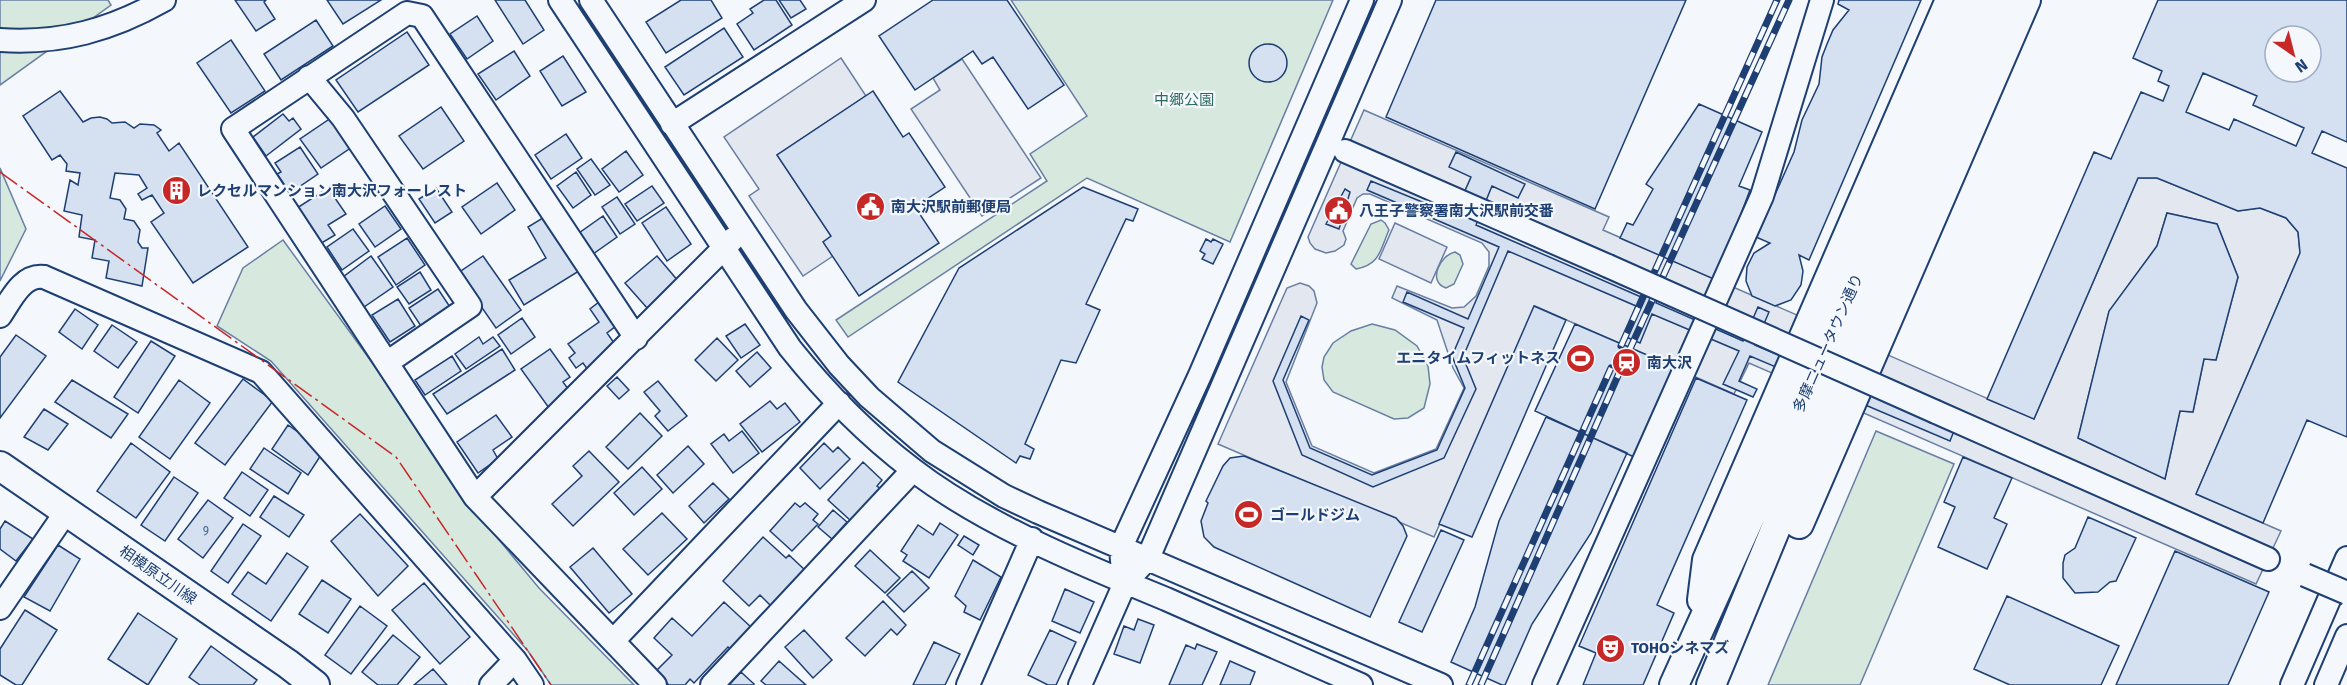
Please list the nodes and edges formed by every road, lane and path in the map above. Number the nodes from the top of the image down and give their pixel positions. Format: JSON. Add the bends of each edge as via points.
{"nodes":[{"id":1,"x":164,"y":0,"type":"edge"},
{"id":2,"x":560,"y":0,"type":"edge"},
{"id":3,"x":864,"y":0,"type":"edge"},
{"id":4,"x":1362,"y":0,"type":"edge"},
{"id":5,"x":1390,"y":0,"type":"edge"},
{"id":6,"x":1822,"y":0,"type":"edge"},
{"id":7,"x":1950,"y":0,"type":"edge"},
{"id":8,"x":1978,"y":0,"type":"edge"},
{"id":9,"x":2003,"y":0,"type":"edge"},
{"id":10,"x":2026,"y":0,"type":"edge"},
{"id":11,"x":599,"y":3,"type":"edge"},
{"id":12,"x":0,"y":40,"type":"edge"},
{"id":13,"x":309,"y":78,"type":"junction"},
{"id":14,"x":672,"y":124,"type":"junction"},
{"id":15,"x":1345,"y":151,"type":"dead end"},
{"id":16,"x":743,"y":230,"type":"junction"},
{"id":17,"x":724,"y":249,"type":"junction"},
{"id":18,"x":0,"y":316,"type":"edge"},
{"id":19,"x":636,"y":338,"type":"junction"},
{"id":20,"x":387,"y":362,"type":"junction"},
{"id":21,"x":839,"y":403,"type":"junction"},
{"id":22,"x":0,"y":466,"type":"edge"},
{"id":23,"x":913,"y":470,"type":"junction"},
{"id":24,"x":475,"y":497,"type":"junction"},
{"id":25,"x":66,"y":512,"type":"junction"},
{"id":26,"x":1032,"y":539,"type":"junction"},
{"id":27,"x":1120,"y":547,"type":"junction"},
{"id":28,"x":1148,"y":558,"type":"junction"},
{"id":29,"x":2347,"y":558,"type":"edge"},
{"id":30,"x":2268,"y":559,"type":"dead end"},
{"id":31,"x":2305,"y":575,"type":"dead end"},
{"id":32,"x":1125,"y":584,"type":"junction"},
{"id":33,"x":2347,"y":593,"type":"edge"},
{"id":34,"x":0,"y":608,"type":"edge"},
{"id":35,"x":1700,"y":626,"type":"junction"},
{"id":36,"x":2347,"y":636,"type":"edge"},
{"id":37,"x":1731,"y":639,"type":"junction"},
{"id":38,"x":613,"y":641,"type":"junction"},
{"id":39,"x":515,"y":660,"type":"junction"},
{"id":40,"x":1358,"y":684,"type":"edge"},
{"id":41,"x":315,"y":685,"type":"edge"},
{"id":42,"x":491,"y":685,"type":"edge"},
{"id":43,"x":532,"y":685,"type":"edge"},
{"id":44,"x":655,"y":685,"type":"edge"},
{"id":45,"x":712,"y":685,"type":"edge"},
{"id":46,"x":968,"y":685,"type":"edge"},
{"id":47,"x":1080,"y":685,"type":"edge"},
{"id":48,"x":1441,"y":685,"type":"edge"},
{"id":49,"x":1544,"y":685,"type":"edge"},
{"id":50,"x":1674,"y":685,"type":"edge"},
{"id":51,"x":1711,"y":685,"type":"edge"},
{"id":52,"x":2292,"y":685,"type":"edge"},
{"id":53,"x":2326,"y":685,"type":"edge"}],
"edges":[{"from":1,"to":12,"type":"street","via":[[103,30],[26,42]]},
{"from":2,"to":17,"type":"street"},
{"from":3,"to":14,"type":"street"},
{"from":4,"to":27,"type":"street","via":[[1200,375]]},
{"from":5,"to":28,"type":"street"},
{"from":6,"to":49,"type":"street","via":[[1762,196]]},
{"from":7,"to":35,"type":"main road","via":[[1707,560]]},
{"from":8,"to":35,"type":"main road","name":"多摩ニュータウン通り"},
{"from":9,"to":37,"type":"main road","name":"多摩ニュータウン通り","via":[[1816,431]]},
{"from":10,"to":37,"type":"main road","via":[[1774,581]]},
{"from":11,"to":14,"type":"street"},
{"from":13,"to":19,"type":"street","via":[[407,13],[422,16]]},
{"from":13,"to":20,"type":"street","via":[[233,129]]},
{"from":13,"to":20,"type":"street","via":[[343,118],[470,306]]},
{"from":14,"to":16,"type":"street"},
{"from":15,"to":30,"type":"street","bridge":true},
{"from":16,"to":17,"type":"street"},
{"from":16,"to":27,"type":"street","via":[[796,310],[839,365],[932,452],[1004,496]]},
{"from":17,"to":19,"type":"street"},
{"from":17,"to":21,"type":"street","via":[[790,348]]},
{"from":18,"to":39,"type":"street","via":[[23,283],[44,277],[261,372]]},
{"from":19,"to":24,"type":"street"},
{"from":20,"to":24,"type":"street"},
{"from":21,"to":23,"type":"street"},
{"from":21,"to":38,"type":"street"},
{"from":22,"to":25,"type":"main road","name":"相模原立川線"},
{"from":23,"to":26,"type":"street","via":[[957,500]]},
{"from":23,"to":45,"type":"street"},
{"from":24,"to":38,"type":"street"},
{"from":25,"to":34,"type":"street"},
{"from":25,"to":41,"type":"main road","name":"相模原立川線"},
{"from":26,"to":32,"type":"street"},
{"from":26,"to":46,"type":"street"},
{"from":27,"to":28,"type":"street"},
{"from":27,"to":32,"type":"street"},
{"from":28,"to":32,"type":"street"},
{"from":28,"to":48,"type":"street"},
{"from":29,"to":52,"type":"street"},
{"from":31,"to":33,"type":"street","bridge":true},
{"from":32,"to":40,"type":"street"},
{"from":32,"to":47,"type":"street"},
{"from":35,"to":50,"type":"main road","name":"多摩ニュータウン通り"},
{"from":36,"to":53,"type":"street"},
{"from":37,"to":51,"type":"main road","name":"多摩ニュータウン通り"},
{"from":38,"to":44,"type":"street"},
{"from":39,"to":42,"type":"street"},
{"from":39,"to":43,"type":"street"}]}
